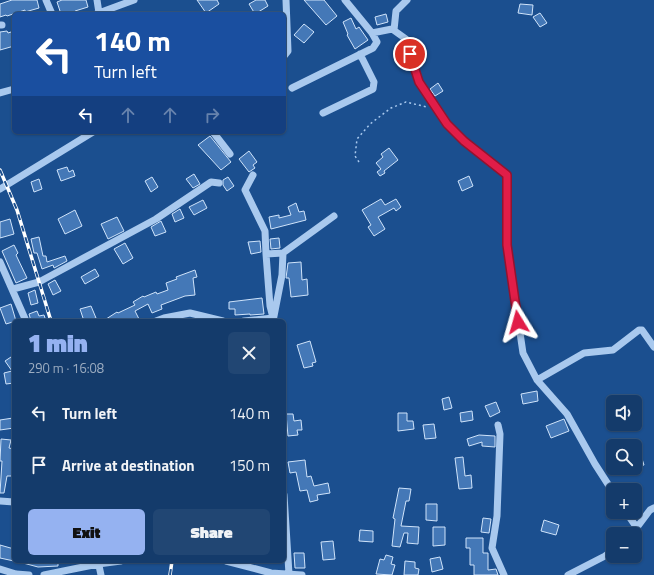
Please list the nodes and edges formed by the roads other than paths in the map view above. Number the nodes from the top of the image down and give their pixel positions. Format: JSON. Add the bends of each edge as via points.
{"nodes":[{"id":1,"x":46,"y":0,"type":"edge"},
{"id":2,"x":97,"y":0,"type":"edge"},
{"id":3,"x":134,"y":0,"type":"edge"},
{"id":4,"x":286,"y":0,"type":"edge"},
{"id":5,"x":345,"y":0,"type":"edge"},
{"id":6,"x":407,"y":0,"type":"edge"},
{"id":7,"x":51,"y":12,"type":"edge"},
{"id":8,"x":98,"y":12,"type":"edge"},
{"id":9,"x":101,"y":12,"type":"edge"},
{"id":10,"x":394,"y":30,"type":"junction"},
{"id":11,"x":372,"y":34,"type":"junction"},
{"id":12,"x":286,"y":54,"type":"edge"},
{"id":13,"x":360,"y":54,"type":"junction"},
{"id":14,"x":292,"y":88,"type":"dead end"},
{"id":15,"x":12,"y":89,"type":"edge"},
{"id":16,"x":0,"y":92,"type":"edge"},
{"id":17,"x":323,"y":113,"type":"dead end"},
{"id":18,"x":90,"y":134,"type":"edge"},
{"id":19,"x":215,"y":134,"type":"edge"},
{"id":20,"x":230,"y":154,"type":"dead end"},
{"id":21,"x":253,"y":175,"type":"dead end"},
{"id":22,"x":219,"y":183,"type":"dead end"},
{"id":23,"x":0,"y":189,"type":"edge"},
{"id":24,"x":334,"y":216,"type":"dead end"},
{"id":25,"x":266,"y":254,"type":"junction"},
{"id":26,"x":283,"y":254,"type":"junction"},
{"id":27,"x":0,"y":262,"type":"edge"},
{"id":28,"x":13,"y":289,"type":"junction"},
{"id":29,"x":25,"y":319,"type":"edge"},
{"id":30,"x":161,"y":319,"type":"edge"},
{"id":31,"x":215,"y":319,"type":"edge"},
{"id":32,"x":273,"y":319,"type":"edge"},
{"id":33,"x":654,"y":347,"type":"edge"},
{"id":34,"x":537,"y":380,"type":"junction"},
{"id":35,"x":498,"y":425,"type":"dead end"},
{"id":36,"x":607,"y":483,"type":"edge"},
{"id":37,"x":0,"y":501,"type":"edge"},
{"id":38,"x":12,"y":502,"type":"edge"},
{"id":39,"x":654,"y":508,"type":"edge"},
{"id":40,"x":286,"y":526,"type":"edge"},
{"id":41,"x":638,"y":527,"type":"edge"},
{"id":42,"x":606,"y":555,"type":"edge"},
{"id":43,"x":94,"y":563,"type":"edge"},
{"id":44,"x":98,"y":563,"type":"edge"},
{"id":45,"x":234,"y":563,"type":"edge"},
{"id":46,"x":0,"y":569,"type":"edge"},
{"id":47,"x":289,"y":574,"type":"edge"},
{"id":48,"x":29,"y":575,"type":"edge"},
{"id":49,"x":44,"y":575,"type":"edge"},
{"id":50,"x":101,"y":575,"type":"edge"},
{"id":51,"x":302,"y":575,"type":"edge"},
{"id":52,"x":504,"y":575,"type":"edge"},
{"id":53,"x":568,"y":575,"type":"edge"}],
"edges":[{"from":1,"to":7,"type":"street"},
{"from":2,"to":8,"type":"street"},
{"from":3,"to":9,"type":"street"},
{"from":4,"to":12,"type":"street"},
{"from":5,"to":11,"type":"street"},
{"from":6,"to":10,"type":"street","via":[[396,11]]},
{"from":10,"to":11,"type":"street"},
{"from":10,"to":34,"type":"street","via":[[406,39],[419,82],[447,124],[507,175],[507,245],[523,353]]},
{"from":11,"to":13,"type":"street","via":[[377,42],[373,48]]},
{"from":13,"to":14,"type":"street"},
{"from":13,"to":17,"type":"street","via":[[374,82],[373,89]]},
{"from":15,"to":16,"type":"street"},
{"from":18,"to":23,"type":"street"},
{"from":19,"to":20,"type":"street"},
{"from":21,"to":25,"type":"street","via":[[245,190],[265,231]]},
{"from":22,"to":28,"type":"street","via":[[211,182],[156,219],[39,282]]},
{"from":24,"to":26,"type":"street"},
{"from":25,"to":26,"type":"street"},
{"from":25,"to":32,"type":"street"},
{"from":26,"to":32,"type":"street","via":[[282,275]]},
{"from":27,"to":28,"type":"street"},
{"from":28,"to":29,"type":"street"},
{"from":30,"to":31,"type":"street","via":[[190,313]]},
{"from":33,"to":34,"type":"street","via":[[642,330],[639,330],[613,350],[584,353]]},
{"from":34,"to":36,"type":"street","via":[[567,414]]},
{"from":35,"to":52,"type":"street","via":[[500,434],[497,516],[492,548]]},
{"from":37,"to":38,"type":"street"},
{"from":39,"to":41,"type":"street"},
{"from":40,"to":47,"type":"street"},
{"from":42,"to":53,"type":"street"},
{"from":43,"to":49,"type":"street"},
{"from":44,"to":50,"type":"street"},
{"from":45,"to":47,"type":"street"},
{"from":46,"to":48,"type":"street"},
{"from":47,"to":51,"type":"street"}]}
